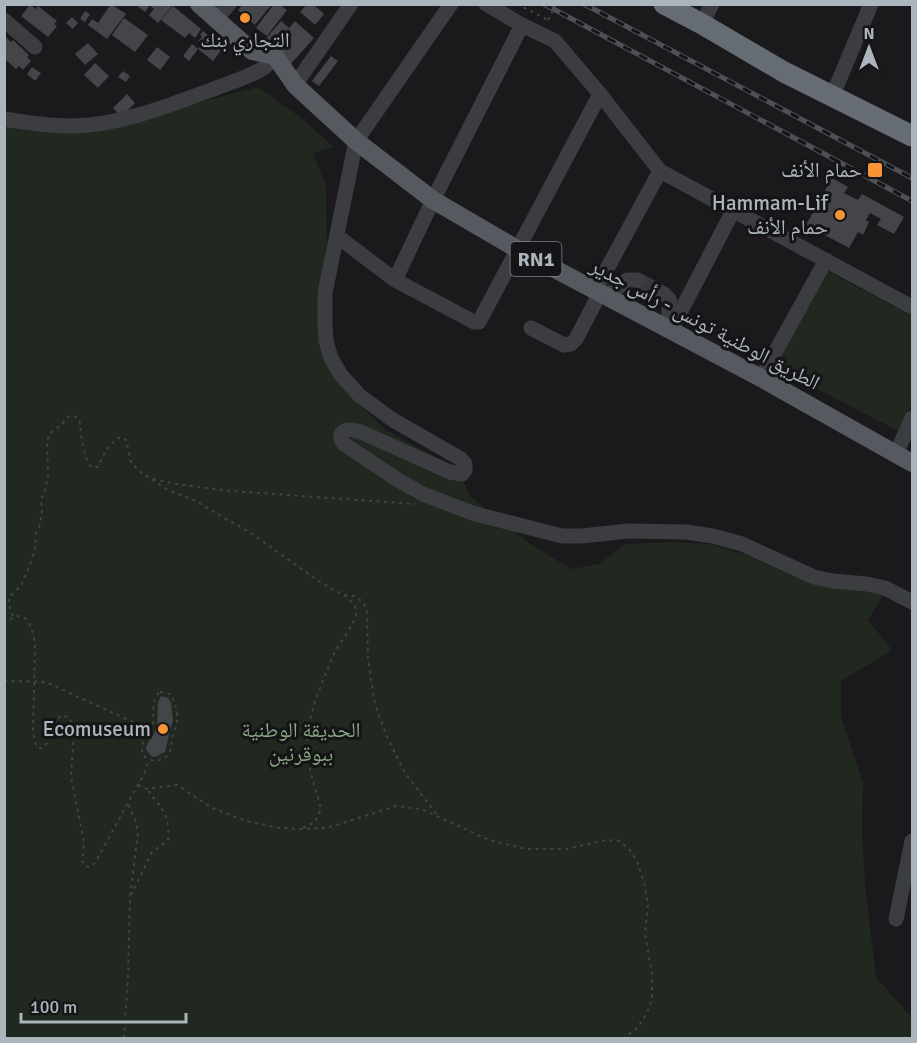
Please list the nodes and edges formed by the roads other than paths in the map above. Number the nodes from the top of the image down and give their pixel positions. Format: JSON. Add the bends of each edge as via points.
{"nodes":[{"id":1,"x":199,"y":4,"type":"edge"},
{"id":2,"x":229,"y":4,"type":"edge"},
{"id":3,"x":351,"y":4,"type":"edge"},
{"id":4,"x":450,"y":4,"type":"edge"},
{"id":5,"x":486,"y":4,"type":"edge"},
{"id":6,"x":664,"y":4,"type":"edge"},
{"id":7,"x":688,"y":4,"type":"edge"},
{"id":8,"x":871,"y":4,"type":"edge"},
{"id":9,"x":707,"y":14,"type":"edge"},
{"id":10,"x":216,"y":19,"type":"junction"},
{"id":11,"x":4,"y":20,"type":"edge"},
{"id":12,"x":522,"y":25,"type":"junction"},
{"id":13,"x":35,"y":47,"type":"dead end"},
{"id":14,"x":275,"y":56,"type":"junction"},
{"id":15,"x":837,"y":85,"type":"junction"},
{"id":16,"x":295,"y":86,"type":"junction"},
{"id":17,"x":600,"y":94,"type":"junction"},
{"id":18,"x":4,"y":118,"type":"edge"},
{"id":19,"x":912,"y":123,"type":"edge"},
{"id":20,"x":912,"y":136,"type":"edge"},
{"id":21,"x":357,"y":141,"type":"junction"},
{"id":22,"x":660,"y":171,"type":"junction"},
{"id":23,"x":433,"y":200,"type":"junction"},
{"id":24,"x":734,"y":209,"type":"junction"},
{"id":25,"x":337,"y":236,"type":"junction"},
{"id":26,"x":517,"y":249,"type":"junction"},
{"id":27,"x":826,"y":260,"type":"junction"},
{"id":28,"x":394,"y":280,"type":"junction"},
{"id":29,"x":638,"y":280,"type":"dead end"},
{"id":30,"x":600,"y":294,"type":"junction"},
{"id":31,"x":664,"y":294,"type":"dead end"},
{"id":32,"x":912,"y":307,"type":"edge"},
{"id":33,"x":531,"y":328,"type":"dead end"},
{"id":34,"x":669,"y":330,"type":"junction"},
{"id":35,"x":761,"y":378,"type":"junction"},
{"id":36,"x":912,"y":418,"type":"edge"},
{"id":37,"x":896,"y":454,"type":"junction"},
{"id":38,"x":912,"y":463,"type":"edge"},
{"id":39,"x":912,"y":602,"type":"edge"},
{"id":40,"x":912,"y":841,"type":"edge"},
{"id":41,"x":896,"y":919,"type":"dead end"}],
"edges":[{"from":1,"to":10,"type":"main road"},
{"from":2,"to":10,"type":"street"},
{"from":3,"to":16,"type":"street"},
{"from":4,"to":21,"type":"street"},
{"from":5,"to":12,"type":"street"},
{"from":6,"to":9,"type":"highway"},
{"from":7,"to":9,"type":"highway"},
{"from":8,"to":15,"type":"street"},
{"from":9,"to":15,"type":"highway"},
{"from":9,"to":20,"type":"highway","via":[[784,72]]},
{"from":10,"to":14,"type":"main road","via":[[252,51]]},
{"from":11,"to":13,"type":"street"},
{"from":12,"to":17,"type":"street","via":[[555,41]]},
{"from":12,"to":23,"type":"street"},
{"from":14,"to":16,"type":"main road","name":"الطريق الوطنية تونس - رأس جدير","number":"RN1"},
{"from":14,"to":18,"type":"street","via":[[265,68],[250,75],[117,120],[74,126]]},
{"from":15,"to":19,"type":"highway"},
{"from":16,"to":21,"type":"main road","name":"الطريق الوطنية تونس - رأس جدير","number":"RN1"},
{"from":17,"to":22,"type":"street"},
{"from":17,"to":26,"type":"street"},
{"from":21,"to":23,"type":"main road","name":"الطريق الوطنية تونس - رأس جدير","number":"RN1"},
{"from":21,"to":25,"type":"street"},
{"from":22,"to":24,"type":"street"},
{"from":22,"to":30,"type":"street"},
{"from":23,"to":26,"type":"main road","name":"الطريق الوطنية تونس - رأس جدير","number":"RN1"},
{"from":23,"to":28,"type":"street"},
{"from":24,"to":27,"type":"street"},
{"from":24,"to":34,"type":"street"},
{"from":25,"to":28,"type":"street"},
{"from":25,"to":39,"type":"street","via":[[325,293],[324,323],[331,358],[340,375],[360,396],[393,420],[465,464],[462,474],[450,472],[361,432],[344,430],[344,444],[398,480],[472,513],[562,536],[628,531],[713,536],[742,544],[814,577],[885,588]]},
{"from":26,"to":28,"type":"street","via":[[477,323]]},
{"from":26,"to":30,"type":"main road","name":"الطريق الوطنية تونس - رأس جدير","number":"RN1"},
{"from":27,"to":32,"type":"street"},
{"from":27,"to":35,"type":"street"},
{"from":29,"to":30,"type":"street","via":[[627,280]]},
{"from":30,"to":33,"type":"street","via":[[571,344],[564,345]]},
{"from":30,"to":34,"type":"main road","name":"الطريق الوطنية تونس - رأس جدير","number":"RN1"},
{"from":31,"to":34,"type":"street","via":[[670,302]]},
{"from":34,"to":35,"type":"main road","name":"الطريق الوطنية تونس - رأس جدير","number":"RN1"},
{"from":35,"to":37,"type":"main road","name":"الطريق الوطنية تونس - رأس جدير","number":"RN1"},
{"from":36,"to":37,"type":"street"},
{"from":37,"to":38,"type":"main road","name":"الطريق الوطنية تونس - رأس جدير","number":"RN1"},
{"from":40,"to":41,"type":"street"}]}
